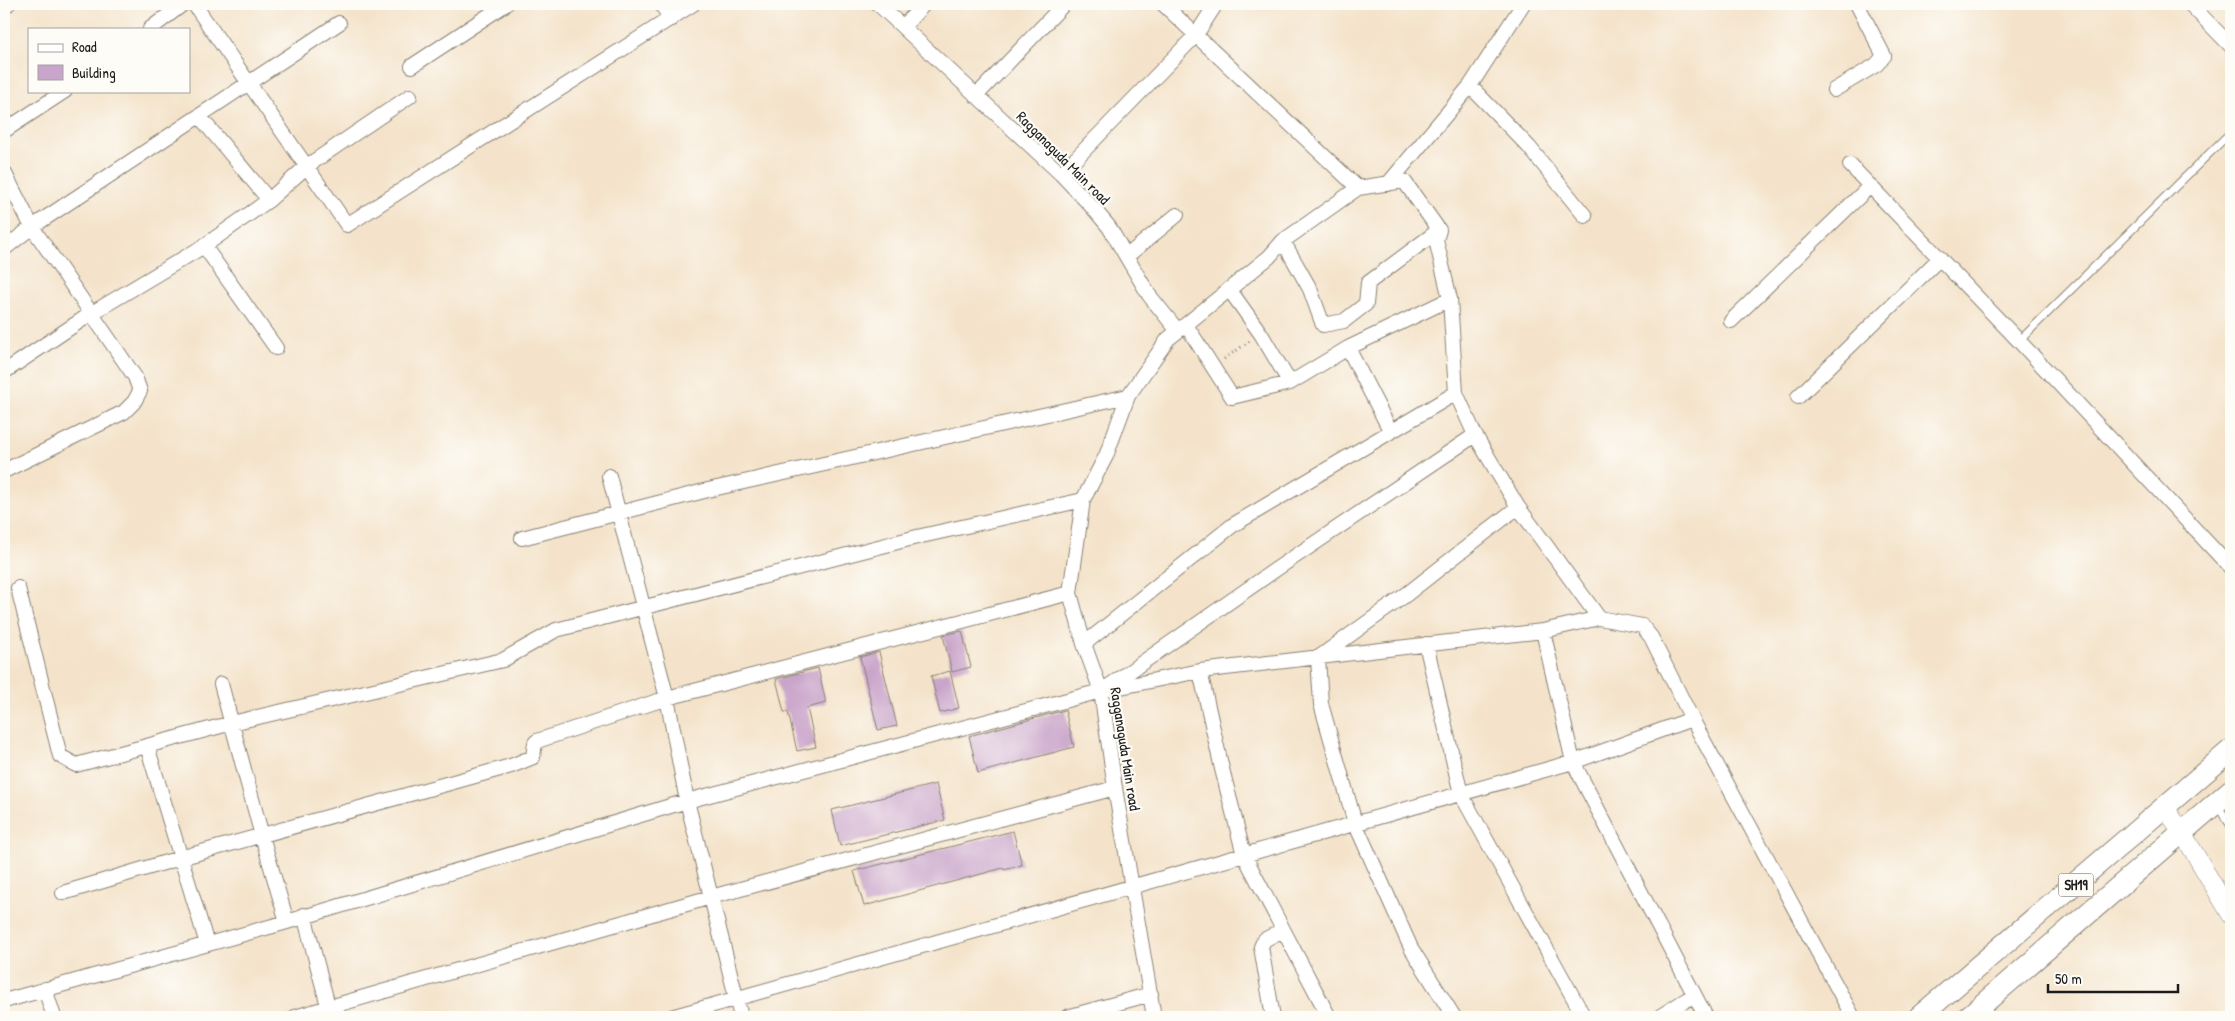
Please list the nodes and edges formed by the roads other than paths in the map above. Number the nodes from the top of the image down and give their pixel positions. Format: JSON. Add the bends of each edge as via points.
{"nodes":[{"id":1,"x":8,"y":4,"type":"edge"},
{"id":2,"x":182,"y":4,"type":"edge"},
{"id":3,"x":194,"y":4,"type":"edge"},
{"id":4,"x":506,"y":4,"type":"edge"},
{"id":5,"x":661,"y":4,"type":"edge"},
{"id":6,"x":693,"y":4,"type":"edge"},
{"id":7,"x":878,"y":4,"type":"edge"},
{"id":8,"x":924,"y":4,"type":"edge"},
{"id":9,"x":1064,"y":4,"type":"edge"},
{"id":10,"x":1163,"y":4,"type":"edge"},
{"id":11,"x":1216,"y":4,"type":"edge"},
{"id":12,"x":1522,"y":4,"type":"edge"},
{"id":13,"x":1857,"y":4,"type":"edge"},
{"id":14,"x":2190,"y":4,"type":"edge"},
{"id":15,"x":4,"y":7,"type":"edge"},
{"id":16,"x":671,"y":19,"type":"junction"},
{"id":17,"x":339,"y":23,"type":"dead end"},
{"id":18,"x":903,"y":27,"type":"junction"},
{"id":19,"x":151,"y":28,"type":"edge"},
{"id":20,"x":1196,"y":35,"type":"junction"},
{"id":21,"x":2231,"y":46,"type":"edge"},
{"id":22,"x":412,"y":66,"type":"dead end"},
{"id":23,"x":249,"y":83,"type":"junction"},
{"id":24,"x":1470,"y":86,"type":"junction"},
{"id":25,"x":1834,"y":90,"type":"dead end"},
{"id":26,"x":63,"y":92,"type":"edge"},
{"id":27,"x":410,"y":96,"type":"dead end"},
{"id":28,"x":976,"y":96,"type":"junction"},
{"id":29,"x":200,"y":117,"type":"junction"},
{"id":30,"x":4,"y":131,"type":"edge"},
{"id":31,"x":2231,"y":132,"type":"edge"},
{"id":32,"x":1850,"y":165,"type":"dead end"},
{"id":33,"x":307,"y":166,"type":"junction"},
{"id":34,"x":4,"y":172,"type":"edge"},
{"id":35,"x":1061,"y":174,"type":"junction"},
{"id":36,"x":1388,"y":184,"type":"junction"},
{"id":37,"x":1870,"y":186,"type":"junction"},
{"id":38,"x":1358,"y":188,"type":"junction"},
{"id":39,"x":269,"y":200,"type":"junction"},
{"id":40,"x":1177,"y":215,"type":"dead end"},
{"id":41,"x":1584,"y":216,"type":"dead end"},
{"id":42,"x":32,"y":227,"type":"junction"},
{"id":43,"x":1439,"y":230,"type":"junction"},
{"id":44,"x":1283,"y":241,"type":"junction"},
{"id":45,"x":204,"y":246,"type":"junction"},
{"id":46,"x":4,"y":249,"type":"edge"},
{"id":47,"x":1127,"y":256,"type":"junction"},
{"id":48,"x":1940,"y":258,"type":"junction"},
{"id":49,"x":1230,"y":289,"type":"junction"},
{"id":50,"x":1450,"y":299,"type":"junction"},
{"id":51,"x":92,"y":313,"type":"junction"},
{"id":52,"x":1731,"y":321,"type":"dead end"},
{"id":53,"x":1182,"y":328,"type":"junction"},
{"id":54,"x":2020,"y":341,"type":"junction"},
{"id":55,"x":276,"y":348,"type":"dead end"},
{"id":56,"x":1348,"y":348,"type":"junction"},
{"id":57,"x":4,"y":372,"type":"edge"},
{"id":58,"x":1290,"y":383,"type":"junction"},
{"id":59,"x":1456,"y":393,"type":"junction"},
{"id":60,"x":1128,"y":396,"type":"junction"},
{"id":61,"x":1798,"y":397,"type":"dead end"},
{"id":62,"x":1390,"y":430,"type":"junction"},
{"id":63,"x":1475,"y":435,"type":"junction"},
{"id":64,"x":4,"y":471,"type":"edge"},
{"id":65,"x":609,"y":476,"type":"dead end"},
{"id":66,"x":1083,"y":500,"type":"junction"},
{"id":67,"x":1518,"y":507,"type":"junction"},
{"id":68,"x":619,"y":514,"type":"junction"},
{"id":69,"x":522,"y":538,"type":"dead end"},
{"id":70,"x":2231,"y":568,"type":"edge"},
{"id":71,"x":18,"y":588,"type":"dead end"},
{"id":72,"x":1070,"y":593,"type":"junction"},
{"id":73,"x":644,"y":608,"type":"junction"},
{"id":74,"x":1599,"y":618,"type":"junction"},
{"id":75,"x":1543,"y":631,"type":"junction"},
{"id":76,"x":1084,"y":644,"type":"junction"},
{"id":77,"x":1426,"y":644,"type":"junction"},
{"id":78,"x":1318,"y":658,"type":"junction"},
{"id":79,"x":1200,"y":671,"type":"junction"},
{"id":80,"x":221,"y":684,"type":"dead end"},
{"id":81,"x":1101,"y":691,"type":"junction"},
{"id":82,"x":667,"y":698,"type":"junction"},
{"id":83,"x":1692,"y":719,"type":"junction"},
{"id":84,"x":232,"y":723,"type":"junction"},
{"id":85,"x":147,"y":746,"type":"junction"},
{"id":86,"x":2231,"y":750,"type":"edge"},
{"id":87,"x":1573,"y":762,"type":"junction"},
{"id":88,"x":1115,"y":788,"type":"junction"},
{"id":89,"x":1461,"y":794,"type":"junction"},
{"id":90,"x":2224,"y":797,"type":"edge"},
{"id":91,"x":687,"y":800,"type":"junction"},
{"id":92,"x":2166,"y":809,"type":"junction"},
{"id":93,"x":1355,"y":823,"type":"junction"},
{"id":94,"x":2231,"y":826,"type":"edge"},
{"id":95,"x":2182,"y":832,"type":"junction"},
{"id":96,"x":262,"y":836,"type":"junction"},
{"id":97,"x":1244,"y":855,"type":"junction"},
{"id":98,"x":180,"y":858,"type":"junction"},
{"id":99,"x":1131,"y":887,"type":"junction"},
{"id":100,"x":63,"y":894,"type":"dead end"},
{"id":101,"x":711,"y":897,"type":"junction"},
{"id":102,"x":304,"y":915,"type":"junction"},
{"id":103,"x":2231,"y":915,"type":"edge"},
{"id":104,"x":287,"y":922,"type":"junction"},
{"id":105,"x":1283,"y":930,"type":"junction"},
{"id":106,"x":207,"y":944,"type":"junction"},
{"id":107,"x":46,"y":989,"type":"junction"},
{"id":108,"x":1150,"y":994,"type":"junction"},
{"id":109,"x":1694,"y":995,"type":"junction"},
{"id":110,"x":736,"y":999,"type":"junction"},
{"id":111,"x":4,"y":1001,"type":"edge"},
{"id":112,"x":330,"y":1012,"type":"edge"},
{"id":113,"x":54,"y":1017,"type":"edge"},
{"id":114,"x":295,"y":1017,"type":"edge"},
{"id":115,"x":671,"y":1017,"type":"edge"},
{"id":116,"x":741,"y":1017,"type":"edge"},
{"id":117,"x":1067,"y":1017,"type":"edge"},
{"id":118,"x":1154,"y":1017,"type":"edge"},
{"id":119,"x":1273,"y":1017,"type":"edge"},
{"id":120,"x":1329,"y":1017,"type":"edge"},
{"id":121,"x":1454,"y":1017,"type":"edge"},
{"id":122,"x":1584,"y":1017,"type":"edge"},
{"id":123,"x":1659,"y":1017,"type":"edge"},
{"id":124,"x":1706,"y":1017,"type":"edge"},
{"id":125,"x":1853,"y":1017,"type":"edge"},
{"id":126,"x":1919,"y":1017,"type":"edge"},
{"id":127,"x":1968,"y":1017,"type":"edge"}],
"edges":[{"from":1,"to":15,"type":"street"},
{"from":2,"to":19,"type":"street"},
{"from":3,"to":23,"type":"street"},
{"from":4,"to":22,"type":"street"},
{"from":5,"to":16,"type":"street"},
{"from":6,"to":16,"type":"street"},
{"from":7,"to":18,"type":"street","name":"Ragganaguda Main road"},
{"from":8,"to":18,"type":"street"},
{"from":9,"to":28,"type":"street"},
{"from":10,"to":20,"type":"street"},
{"from":11,"to":20,"type":"street"},
{"from":12,"to":24,"type":"street"},
{"from":13,"to":25,"type":"street","via":[[1884,56],[1876,65]]},
{"from":14,"to":21,"type":"street"},
{"from":16,"to":33,"type":"street","via":[[347,225]]},
{"from":17,"to":23,"type":"street"},
{"from":18,"to":28,"type":"street","name":"Ragganaguda Main road"},
{"from":20,"to":35,"type":"street"},
{"from":20,"to":38,"type":"street"},
{"from":23,"to":29,"type":"street"},
{"from":23,"to":33,"type":"street"},
{"from":24,"to":36,"type":"street"},
{"from":24,"to":41,"type":"street","via":[[1529,147]]},
{"from":26,"to":30,"type":"street"},
{"from":27,"to":33,"type":"street"},
{"from":28,"to":35,"type":"street","name":"Ragganaguda Main road"},
{"from":29,"to":39,"type":"street"},
{"from":29,"to":42,"type":"street"},
{"from":31,"to":54,"type":"lane"},
{"from":32,"to":37,"type":"street"},
{"from":33,"to":39,"type":"street"},
{"from":34,"to":42,"type":"street"},
{"from":35,"to":47,"type":"street","name":"Ragganaguda Main road","via":[[1109,227]]},
{"from":36,"to":38,"type":"street"},
{"from":36,"to":43,"type":"street","via":[[1404,181]]},
{"from":37,"to":48,"type":"street"},
{"from":37,"to":52,"type":"street"},
{"from":38,"to":44,"type":"street"},
{"from":39,"to":45,"type":"street"},
{"from":40,"to":47,"type":"street"},
{"from":42,"to":46,"type":"street"},
{"from":42,"to":51,"type":"street"},
{"from":43,"to":44,"type":"street","via":[[1368,283],[1366,304],[1344,321],[1323,325],[1310,288]]},
{"from":43,"to":50,"type":"street","via":[[1436,240]]},
{"from":44,"to":49,"type":"street"},
{"from":45,"to":51,"type":"street"},
{"from":45,"to":55,"type":"street"},
{"from":47,"to":53,"type":"street","name":"Ragganaguda Main road","via":[[1148,295]]},
{"from":48,"to":54,"type":"street"},
{"from":48,"to":61,"type":"street"},
{"from":49,"to":53,"type":"street"},
{"from":49,"to":58,"type":"street"},
{"from":50,"to":56,"type":"street"},
{"from":50,"to":59,"type":"street"},
{"from":51,"to":57,"type":"street"},
{"from":51,"to":64,"type":"street","via":[[135,377],[140,391],[134,402],[124,412]]},
{"from":53,"to":58,"type":"street","via":[[1232,397]]},
{"from":53,"to":60,"type":"street","name":"Ragganaguda Main road","via":[[1168,339]]},
{"from":54,"to":70,"type":"street"},
{"from":56,"to":58,"type":"street"},
{"from":56,"to":62,"type":"street"},
{"from":59,"to":62,"type":"street"},
{"from":59,"to":63,"type":"street"},
{"from":60,"to":66,"type":"street","name":"Ragganaguda Main road","via":[[1106,456]]},
{"from":60,"to":68,"type":"street","via":[[890,447]]},
{"from":62,"to":76,"type":"street","via":[[1233,525]]},
{"from":63,"to":67,"type":"street"},
{"from":63,"to":81,"type":"street"},
{"from":65,"to":68,"type":"street"},
{"from":66,"to":72,"type":"street","name":"Ragganaguda Main road"},
{"from":66,"to":73,"type":"street","via":[[917,538]]},
{"from":67,"to":74,"type":"street"},
{"from":67,"to":78,"type":"street","via":[[1407,594]]},
{"from":68,"to":69,"type":"street"},
{"from":68,"to":73,"type":"street"},
{"from":71,"to":85,"type":"street","via":[[60,756],[76,765]]},
{"from":72,"to":76,"type":"street","name":"Ragganaguda Main road"},
{"from":72,"to":82,"type":"street"},
{"from":73,"to":82,"type":"street"},
{"from":73,"to":84,"type":"street","via":[[556,630],[503,660]]},
{"from":74,"to":75,"type":"street"},
{"from":74,"to":83,"type":"street","via":[[1642,626],[1651,637]]},
{"from":75,"to":77,"type":"street"},
{"from":75,"to":87,"type":"street"},
{"from":76,"to":81,"type":"street","name":"Ragganaguda Main road"},
{"from":77,"to":78,"type":"street"},
{"from":77,"to":89,"type":"street"},
{"from":78,"to":79,"type":"street"},
{"from":78,"to":93,"type":"street","via":[[1321,704]]},
{"from":79,"to":81,"type":"street"},
{"from":79,"to":97,"type":"street"},
{"from":80,"to":84,"type":"street"},
{"from":81,"to":88,"type":"street","name":"Ragganaguda Main road"},
{"from":81,"to":91,"type":"street"},
{"from":82,"to":91,"type":"street"},
{"from":82,"to":96,"type":"street","via":[[537,741],[533,757],[511,766]]},
{"from":83,"to":87,"type":"street"},
{"from":83,"to":125,"type":"street"},
{"from":84,"to":85,"type":"street"},
{"from":84,"to":96,"type":"street"},
{"from":85,"to":98,"type":"street"},
{"from":86,"to":92,"type":"main road","number":"SH19"},
{"from":87,"to":89,"type":"street"},
{"from":87,"to":109,"type":"street"},
{"from":88,"to":99,"type":"street","name":"Ragganaguda Main road"},
{"from":88,"to":101,"type":"street"},
{"from":89,"to":93,"type":"street"},
{"from":89,"to":122,"type":"street"},
{"from":90,"to":94,"type":"lane"},
{"from":90,"to":95,"type":"main road","number":"SH19"},
{"from":91,"to":101,"type":"street"},
{"from":91,"to":102,"type":"street"},
{"from":92,"to":95,"type":"street"},
{"from":92,"to":126,"type":"main road","number":"SH19"},
{"from":93,"to":97,"type":"street"},
{"from":93,"to":121,"type":"street","via":[[1410,948]]},
{"from":95,"to":103,"type":"street"},
{"from":95,"to":127,"type":"main road","number":"SH19"},
{"from":96,"to":98,"type":"street"},
{"from":96,"to":104,"type":"street"},
{"from":97,"to":99,"type":"street"},
{"from":97,"to":105,"type":"street"},
{"from":98,"to":100,"type":"street"},
{"from":98,"to":106,"type":"street"},
{"from":99,"to":108,"type":"street","name":"Ragganaguda Main road"},
{"from":99,"to":110,"type":"street"},
{"from":101,"to":110,"type":"street"},
{"from":101,"to":112,"type":"street"},
{"from":102,"to":104,"type":"street"},
{"from":102,"to":112,"type":"street"},
{"from":104,"to":106,"type":"street"},
{"from":105,"to":119,"type":"street","via":[[1264,940],[1262,947]]},
{"from":105,"to":120,"type":"street"},
{"from":106,"to":107,"type":"street"},
{"from":107,"to":111,"type":"street"},
{"from":107,"to":113,"type":"street"},
{"from":108,"to":117,"type":"street"},
{"from":108,"to":118,"type":"street","name":"Ragganaguda Main road"},
{"from":109,"to":123,"type":"street"},
{"from":109,"to":124,"type":"street"},
{"from":110,"to":115,"type":"street"},
{"from":110,"to":116,"type":"street"},
{"from":112,"to":114,"type":"street"}]}
